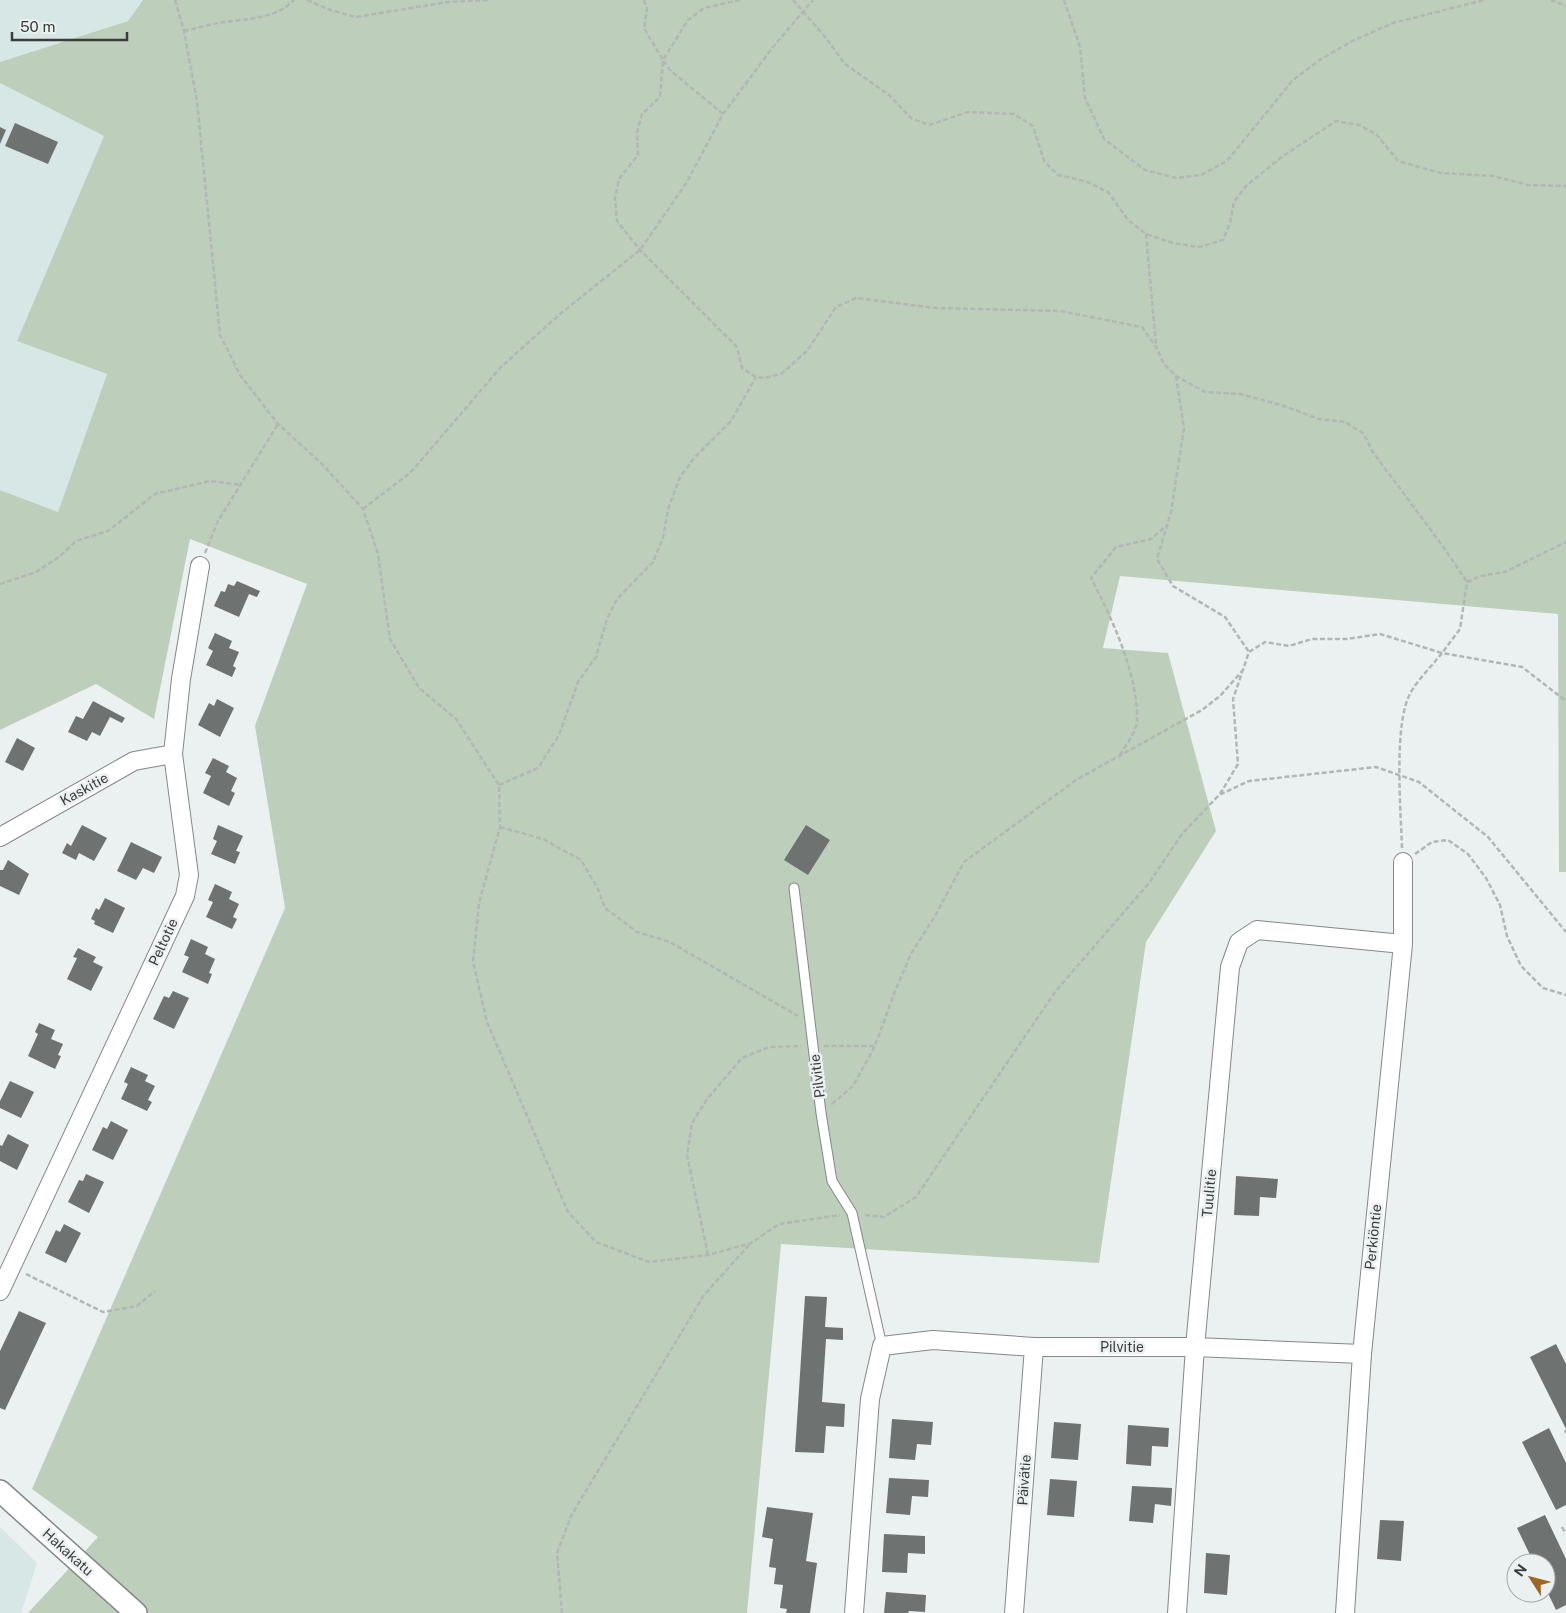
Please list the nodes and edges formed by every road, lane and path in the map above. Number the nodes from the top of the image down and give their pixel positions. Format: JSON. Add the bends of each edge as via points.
{"nodes":[{"id":1,"x":175,"y":0,"type":"edge"},
{"id":2,"x":294,"y":0,"type":"edge"},
{"id":3,"x":307,"y":0,"type":"edge"},
{"id":4,"x":488,"y":0,"type":"edge"},
{"id":5,"x":644,"y":0,"type":"edge"},
{"id":6,"x":740,"y":0,"type":"edge"},
{"id":7,"x":793,"y":0,"type":"edge"},
{"id":8,"x":813,"y":0,"type":"edge"},
{"id":9,"x":1064,"y":0,"type":"edge"},
{"id":10,"x":1484,"y":0,"type":"edge"},
{"id":11,"x":1552,"y":0,"type":"edge"},
{"id":12,"x":1566,"y":6,"type":"edge"},
{"id":13,"x":803,"y":12,"type":"junction"},
{"id":14,"x":184,"y":30,"type":"junction"},
{"id":15,"x":663,"y":60,"type":"junction"},
{"id":16,"x":723,"y":114,"type":"junction"},
{"id":17,"x":1566,"y":186,"type":"edge"},
{"id":18,"x":1146,"y":234,"type":"junction"},
{"id":19,"x":640,"y":250,"type":"junction"},
{"id":20,"x":1156,"y":347,"type":"junction"},
{"id":21,"x":1176,"y":376,"type":"junction"},
{"id":22,"x":756,"y":377,"type":"junction"},
{"id":23,"x":278,"y":424,"type":"junction"},
{"id":24,"x":242,"y":485,"type":"junction"},
{"id":25,"x":363,"y":508,"type":"junction"},
{"id":26,"x":1167,"y":525,"type":"junction"},
{"id":27,"x":1566,"y":542,"type":"edge"},
{"id":28,"x":200,"y":566,"type":"joint"},
{"id":29,"x":1467,"y":582,"type":"junction"},
{"id":30,"x":0,"y":584,"type":"edge"},
{"id":31,"x":1248,"y":652,"type":"junction"},
{"id":32,"x":1442,"y":653,"type":"junction"},
{"id":33,"x":1244,"y":669,"type":"junction"},
{"id":34,"x":1566,"y":701,"type":"edge"},
{"id":35,"x":173,"y":754,"type":"junction"},
{"id":36,"x":1119,"y":756,"type":"junction"},
{"id":37,"x":1399,"y":775,"type":"junction"},
{"id":38,"x":499,"y":786,"type":"junction"},
{"id":39,"x":1219,"y":795,"type":"junction"},
{"id":40,"x":500,"y":828,"type":"junction"},
{"id":41,"x":0,"y":837,"type":"edge"},
{"id":42,"x":1403,"y":862,"type":"junction"},
{"id":43,"x":794,"y":888,"type":"dead end"},
{"id":44,"x":1566,"y":932,"type":"edge"},
{"id":45,"x":1403,"y":944,"type":"junction"},
{"id":46,"x":1566,"y":995,"type":"edge"},
{"id":47,"x":810,"y":1022,"type":"junction"},
{"id":48,"x":813,"y":1046,"type":"junction"},
{"id":49,"x":875,"y":1046,"type":"junction"},
{"id":50,"x":821,"y":1113,"type":"junction"},
{"id":51,"x":852,"y":1213,"type":"junction"},
{"id":52,"x":751,"y":1243,"type":"junction"},
{"id":53,"x":708,"y":1255,"type":"junction"},
{"id":54,"x":11,"y":1267,"type":"junction"},
{"id":55,"x":155,"y":1290,"type":"dead end"},
{"id":56,"x":0,"y":1291,"type":"edge"},
{"id":57,"x":882,"y":1346,"type":"junction"},
{"id":58,"x":1034,"y":1347,"type":"junction"},
{"id":59,"x":1195,"y":1347,"type":"junction"},
{"id":60,"x":1362,"y":1354,"type":"junction"},
{"id":61,"x":0,"y":1491,"type":"edge"},
{"id":62,"x":1562,"y":1528,"type":"dead end"},
{"id":63,"x":1566,"y":1534,"type":"edge"},
{"id":64,"x":136,"y":1613,"type":"edge"},
{"id":65,"x":562,"y":1613,"type":"edge"},
{"id":66,"x":854,"y":1613,"type":"edge"},
{"id":67,"x":1014,"y":1613,"type":"edge"},
{"id":68,"x":1177,"y":1613,"type":"edge"},
{"id":69,"x":1345,"y":1613,"type":"edge"}],
"edges":[{"from":1,"to":14,"type":"path"},
{"from":2,"to":14,"type":"path","via":[[287,7],[252,20]]},
{"from":3,"to":4,"type":"path","via":[[356,17],[448,2]]},
{"from":5,"to":15,"type":"path","via":[[647,9],[644,28]]},
{"from":6,"to":15,"type":"path","via":[[704,8],[688,20]]},
{"from":7,"to":13,"type":"path"},
{"from":8,"to":13,"type":"path"},
{"from":9,"to":10,"type":"path","via":[[1080,47],[1085,98],[1104,139],[1145,170],[1176,178],[1201,176],[1227,161],[1292,81],[1352,41],[1393,23]]},
{"from":11,"to":12,"type":"path"},
{"from":13,"to":16,"type":"path","via":[[772,47]]},
{"from":13,"to":18,"type":"path","via":[[845,64],[889,95],[911,118],[929,125],[968,112],[1014,114],[1033,126],[1044,161],[1058,176],[1085,181],[1108,192],[1128,220]]},
{"from":14,"to":23,"type":"path","via":[[197,101],[220,335],[240,376]]},
{"from":15,"to":16,"type":"path","via":[[671,71]]},
{"from":15,"to":19,"type":"path","via":[[660,97],[642,114],[637,132],[638,155],[619,179],[615,198],[617,222]]},
{"from":16,"to":19,"type":"path","via":[[687,182]]},
{"from":17,"to":18,"type":"path","via":[[1528,185],[1493,176],[1441,173],[1398,161],[1376,134],[1360,125],[1336,122],[1283,156],[1246,186],[1234,202],[1230,223],[1222,240],[1199,247]]},
{"from":18,"to":20,"type":"path"},
{"from":19,"to":22,"type":"path","via":[[737,347],[742,368]]},
{"from":19,"to":25,"type":"path","via":[[560,314],[501,367],[411,472]]},
{"from":20,"to":21,"type":"path","via":[[1164,364]]},
{"from":20,"to":22,"type":"path","via":[[1142,327],[1060,311],[935,308],[856,298],[836,308],[807,351],[780,374]]},
{"from":21,"to":26,"type":"path","via":[[1184,428]]},
{"from":21,"to":29,"type":"path","via":[[1205,392],[1241,394],[1319,419],[1345,422],[1364,434],[1372,451]]},
{"from":22,"to":38,"type":"path","via":[[731,421],[695,456],[680,476],[653,562],[617,599],[607,619],[596,657],[578,682],[554,744],[538,768]]},
{"from":23,"to":24,"type":"path"},
{"from":23,"to":25,"type":"path"},
{"from":24,"to":28,"type":"path","via":[[218,521]]},
{"from":24,"to":30,"type":"path","via":[[210,480],[155,494],[108,531],[76,541],[36,572]]},
{"from":25,"to":38,"type":"path","via":[[378,554],[390,640],[419,688],[456,719]]},
{"from":26,"to":31,"type":"path","via":[[1157,559],[1172,586],[1225,617]]},
{"from":26,"to":36,"type":"path","via":[[1151,539],[1116,547],[1091,578],[1117,629],[1133,688],[1137,722]]},
{"from":27,"to":29,"type":"path","via":[[1506,572]]},
{"from":28,"to":35,"type":"street","name":"Peltotie","via":[[181,679]]},
{"from":29,"to":32,"type":"path","via":[[1460,630]]},
{"from":31,"to":32,"type":"path","via":[[1265,642],[1289,646],[1312,639],[1347,639],[1380,634]]},
{"from":31,"to":33,"type":"path"},
{"from":32,"to":34,"type":"path","via":[[1522,667]]},
{"from":32,"to":37,"type":"path","via":[[1410,693],[1403,713]]},
{"from":33,"to":36,"type":"path","via":[[1220,696],[1202,710]]},
{"from":33,"to":39,"type":"path","via":[[1233,699],[1238,764]]},
{"from":35,"to":41,"type":"street","name":"Kaskitie","via":[[134,761]]},
{"from":35,"to":54,"type":"street","name":"Peltotie","via":[[189,875],[185,896]]},
{"from":36,"to":49,"type":"path","via":[[1076,780],[964,862],[912,954]]},
{"from":37,"to":39,"type":"path","via":[[1376,767],[1314,772],[1249,781]]},
{"from":37,"to":42,"type":"path"},
{"from":37,"to":44,"type":"path","via":[[1419,782],[1488,837]]},
{"from":38,"to":40,"type":"path"},
{"from":39,"to":51,"type":"path","via":[[1182,834],[1148,883],[1054,992],[916,1197],[884,1217]]},
{"from":40,"to":47,"type":"path","via":[[543,839],[581,860],[605,908],[638,932],[670,942]]},
{"from":40,"to":53,"type":"path","via":[[480,903],[473,962],[488,1022],[568,1212],[596,1242],[649,1262]]},
{"from":42,"to":45,"type":"street","name":"Perkiöntie"},
{"from":42,"to":46,"type":"path","via":[[1432,842],[1448,840],[1468,854],[1500,905],[1508,936],[1521,966],[1543,988]]},
{"from":43,"to":47,"type":"lane","name":"Pilvitie"},
{"from":45,"to":59,"type":"street","name":"Tuulitie","via":[[1257,930],[1239,942],[1230,966]]},
{"from":45,"to":60,"type":"street","name":"Perkiöntie"},
{"from":47,"to":48,"type":"lane","name":"Pilvitie"},
{"from":48,"to":49,"type":"path"},
{"from":48,"to":50,"type":"lane","name":"Pilvitie"},
{"from":48,"to":53,"type":"path","via":[[769,1048],[742,1058],[707,1099],[692,1123],[687,1155]]},
{"from":49,"to":50,"type":"path","via":[[853,1086]]},
{"from":50,"to":51,"type":"lane","name":"Pilvitie","via":[[832,1181]]},
{"from":51,"to":52,"type":"path","via":[[779,1224]]},
{"from":51,"to":57,"type":"lane","name":"Pilvitie"},
{"from":52,"to":53,"type":"path"},
{"from":52,"to":65,"type":"path","via":[[704,1295],[572,1514],[557,1553]]},
{"from":54,"to":55,"type":"path","via":[[103,1312],[138,1306]]},
{"from":54,"to":56,"type":"street","name":"Peltotie"},
{"from":57,"to":58,"type":"street","name":"Pilvitie","via":[[933,1340]]},
{"from":57,"to":66,"type":"street","name":"Pilvitie","via":[[870,1399]]},
{"from":58,"to":59,"type":"street","name":"Pilvitie"},
{"from":58,"to":67,"type":"street","name":"Päivätie"},
{"from":59,"to":60,"type":"street","name":"Pilvitie"},
{"from":59,"to":68,"type":"street","name":"Tuulitie"},
{"from":60,"to":69,"type":"street","name":"Perkiöntie"},
{"from":61,"to":64,"type":"street","name":"Hakakatu"},
{"from":62,"to":63,"type":"path"}]}
